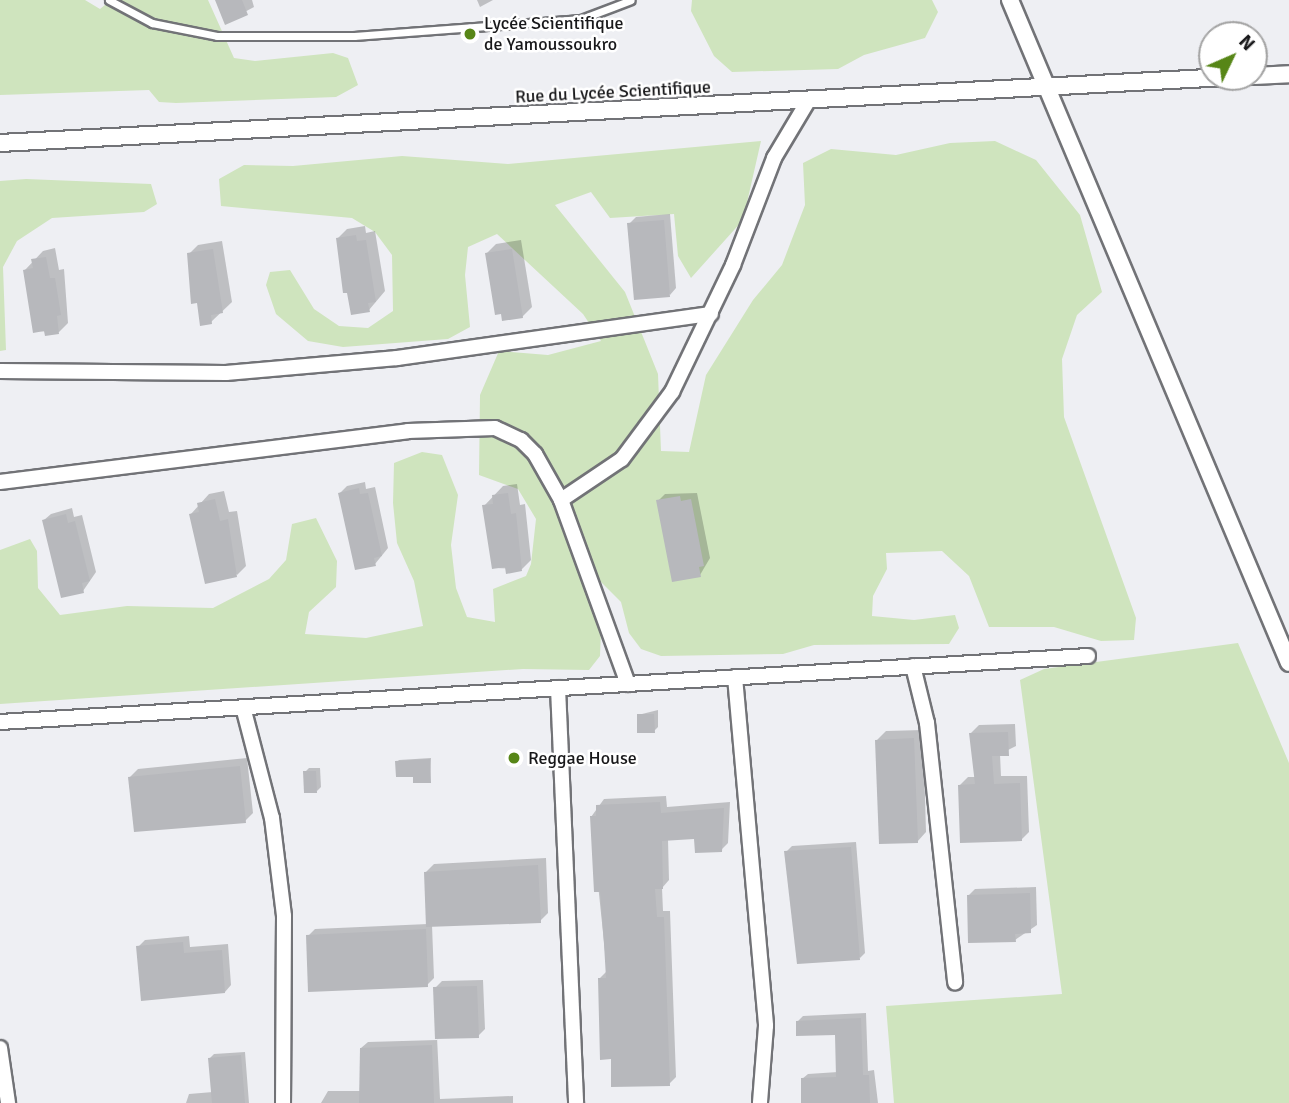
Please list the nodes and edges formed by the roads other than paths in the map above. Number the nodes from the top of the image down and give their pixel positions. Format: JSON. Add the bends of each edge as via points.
{"nodes":[{"id":1,"x":109,"y":0,"type":"edge"},
{"id":2,"x":631,"y":0,"type":"edge"},
{"id":3,"x":1010,"y":0,"type":"edge"},
{"id":4,"x":1289,"y":74,"type":"edge"},
{"id":5,"x":1268,"y":75,"type":"edge"},
{"id":6,"x":1198,"y":79,"type":"edge"},
{"id":7,"x":1048,"y":87,"type":"junction"},
{"id":8,"x":808,"y":101,"type":"junction"},
{"id":9,"x":0,"y":143,"type":"edge"},
{"id":10,"x":710,"y":314,"type":"junction"},
{"id":11,"x":0,"y":371,"type":"edge"},
{"id":12,"x":0,"y":482,"type":"edge"},
{"id":13,"x":561,"y":500,"type":"junction"},
{"id":14,"x":1088,"y":656,"type":"dead end"},
{"id":15,"x":1289,"y":663,"type":"edge"},
{"id":16,"x":913,"y":666,"type":"junction"},
{"id":17,"x":735,"y":677,"type":"junction"},
{"id":18,"x":628,"y":684,"type":"junction"},
{"id":19,"x":558,"y":688,"type":"junction"},
{"id":20,"x":243,"y":708,"type":"junction"},
{"id":21,"x":0,"y":722,"type":"edge"},
{"id":22,"x":955,"y":982,"type":"dead end"},
{"id":23,"x":0,"y":1048,"type":"edge"},
{"id":24,"x":8,"y":1103,"type":"edge"},
{"id":25,"x":283,"y":1103,"type":"edge"},
{"id":26,"x":576,"y":1103,"type":"edge"},
{"id":27,"x":761,"y":1103,"type":"edge"}],
"edges":[{"from":1,"to":2,"type":"lane","via":[[152,23],[218,36],[354,36],[580,19]]},
{"from":3,"to":7,"type":"street"},
{"from":4,"to":5,"type":"street"},
{"from":6,"to":7,"type":"street","name":"Rue du Lycée Scientifique"},
{"from":7,"to":8,"type":"street","name":"Rue du Lycée Scientifique"},
{"from":7,"to":15,"type":"street"},
{"from":8,"to":9,"type":"street","name":"Rue du Lycée Scientifique"},
{"from":8,"to":10,"type":"street","via":[[774,158]]},
{"from":10,"to":11,"type":"street","via":[[397,358],[226,373]]},
{"from":10,"to":13,"type":"street","via":[[672,392],[640,439],[622,459]]},
{"from":12,"to":13,"type":"street","via":[[408,431],[495,428],[521,440],[535,454]]},
{"from":13,"to":18,"type":"street"},
{"from":14,"to":16,"type":"street"},
{"from":16,"to":17,"type":"street"},
{"from":16,"to":22,"type":"street","via":[[927,723]]},
{"from":17,"to":18,"type":"street"},
{"from":17,"to":27,"type":"street","via":[[766,1026]]},
{"from":18,"to":19,"type":"street"},
{"from":19,"to":20,"type":"street"},
{"from":19,"to":26,"type":"street"},
{"from":20,"to":21,"type":"street"},
{"from":20,"to":25,"type":"street","via":[[272,818],[284,916]]},
{"from":23,"to":24,"type":"street"}]}
